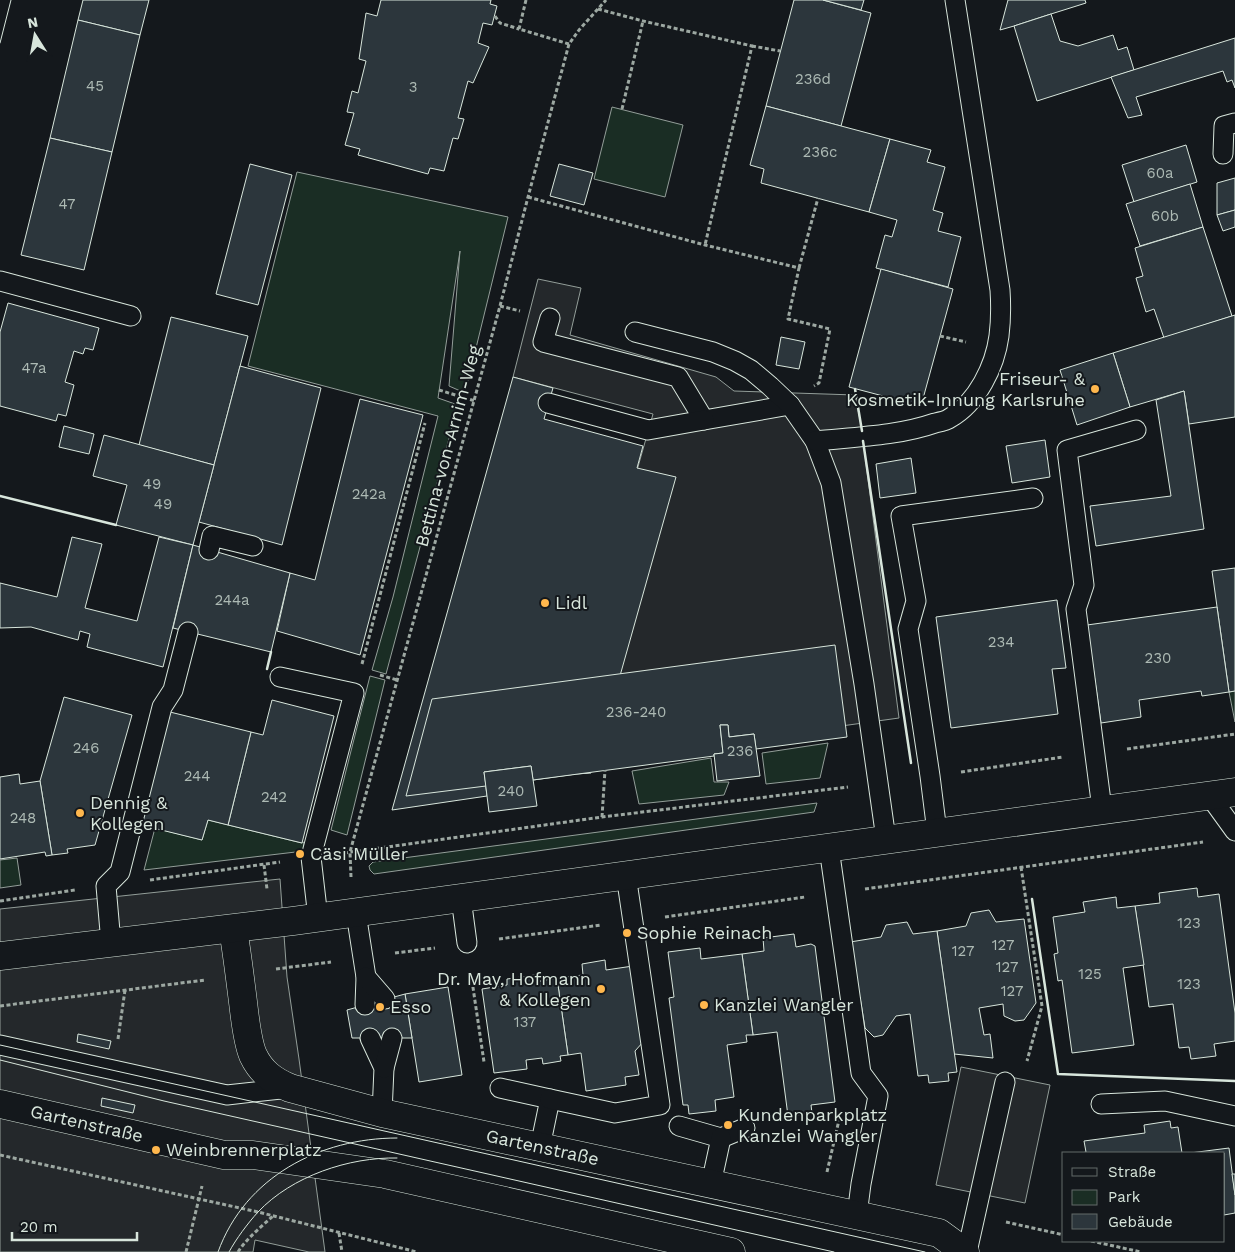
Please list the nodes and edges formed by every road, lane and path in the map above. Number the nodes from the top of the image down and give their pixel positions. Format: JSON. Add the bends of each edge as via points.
{"nodes":[{"id":1,"x":526,"y":0,"type":"edge"},
{"id":2,"x":606,"y":0,"type":"edge"},
{"id":3,"x":954,"y":0,"type":"edge"},
{"id":4,"x":598,"y":9,"type":"junction"},
{"id":5,"x":495,"y":16,"type":"dead end"},
{"id":6,"x":644,"y":21,"type":"junction"},
{"id":7,"x":518,"y":29,"type":"junction"},
{"id":8,"x":569,"y":44,"type":"junction"},
{"id":9,"x":752,"y":46,"type":"junction"},
{"id":10,"x":780,"y":52,"type":"dead end"},
{"id":11,"x":622,"y":109,"type":"dead end"},
{"id":12,"x":1235,"y":123,"type":"edge"},
{"id":13,"x":1223,"y":154,"type":"dead end"},
{"id":14,"x":528,"y":197,"type":"junction"},
{"id":15,"x":818,"y":198,"type":"dead end"},
{"id":16,"x":705,"y":245,"type":"junction"},
{"id":17,"x":799,"y":268,"type":"junction"},
{"id":18,"x":0,"y":281,"type":"edge"},
{"id":19,"x":131,"y":316,"type":"dead end"},
{"id":20,"x":550,"y":318,"type":"dead end"},
{"id":21,"x":635,"y":332,"type":"dead end"},
{"id":22,"x":440,"y":390,"type":"dead end"},
{"id":23,"x":475,"y":401,"type":"junction"},
{"id":24,"x":548,"y":402,"type":"dead end"},
{"id":25,"x":790,"y":405,"type":"junction"},
{"id":26,"x":704,"y":420,"type":"junction"},
{"id":27,"x":424,"y":423,"type":"dead end"},
{"id":28,"x":1136,"y":430,"type":"dead end"},
{"id":29,"x":815,"y":441,"type":"junction"},
{"id":30,"x":1033,"y":498,"type":"dead end"},
{"id":31,"x":253,"y":546,"type":"dead end"},
{"id":32,"x":209,"y":550,"type":"dead end"},
{"id":33,"x":188,"y":632,"type":"dead end"},
{"id":34,"x":280,"y":676,"type":"dead end"},
{"id":35,"x":354,"y":693,"type":"junction"},
{"id":36,"x":1235,"y":734,"type":"edge"},
{"id":37,"x":1094,"y":753,"type":"junction"},
{"id":38,"x":605,"y":770,"type":"dead end"},
{"id":39,"x":930,"y":776,"type":"junction"},
{"id":40,"x":877,"y":783,"type":"junction"},
{"id":41,"x":1222,"y":793,"type":"edge"},
{"id":42,"x":1102,"y":810,"type":"junction"},
{"id":43,"x":602,"y":817,"type":"junction"},
{"id":44,"x":1235,"y":831,"type":"edge"},
{"id":45,"x":937,"y":832,"type":"junction"},
{"id":46,"x":886,"y":839,"type":"junction"},
{"id":47,"x":829,"y":848,"type":"junction"},
{"id":48,"x":350,"y":852,"type":"junction"},
{"id":49,"x":311,"y":857,"type":"junction"},
{"id":50,"x":264,"y":865,"type":"junction"},
{"id":51,"x":1022,"y":868,"type":"dead end"},
{"id":52,"x":626,"y":875,"type":"junction"},
{"id":53,"x":106,"y":886,"type":"junction"},
{"id":54,"x":461,"y":898,"type":"junction"},
{"id":55,"x":0,"y":901,"type":"edge"},
{"id":56,"x":354,"y":913,"type":"junction"},
{"id":57,"x":318,"y":918,"type":"junction"},
{"id":58,"x":272,"y":924,"type":"junction"},
{"id":59,"x":233,"y":929,"type":"junction"},
{"id":60,"x":111,"y":943,"type":"junction"},
{"id":61,"x":467,"y":943,"type":"joint"},
{"id":62,"x":0,"y":956,"type":"edge"},
{"id":63,"x":275,"y":970,"type":"dead end"},
{"id":64,"x":366,"y":977,"type":"junction"},
{"id":65,"x":125,"y":990,"type":"dead end"},
{"id":66,"x":385,"y":999,"type":"dead end"},
{"id":67,"x":365,"y":1005,"type":"dead end"},
{"id":68,"x":370,"y":1038,"type":"dead end"},
{"id":69,"x":392,"y":1038,"type":"dead end"},
{"id":70,"x":0,"y":1045,"type":"edge"},
{"id":71,"x":117,"y":1045,"type":"dead end"},
{"id":72,"x":384,"y":1068,"type":"junction"},
{"id":73,"x":1005,"y":1082,"type":"joint"},
{"id":74,"x":290,"y":1088,"type":"junction"},
{"id":75,"x":500,"y":1088,"type":"joint"},
{"id":76,"x":550,"y":1099,"type":"junction"},
{"id":77,"x":0,"y":1104,"type":"edge"},
{"id":78,"x":1101,"y":1104,"type":"dead end"},
{"id":79,"x":382,"y":1113,"type":"junction"},
{"id":80,"x":1235,"y":1116,"type":"edge"},
{"id":81,"x":679,"y":1126,"type":"dead end"},
{"id":82,"x":745,"y":1128,"type":"dead end"},
{"id":83,"x":721,"y":1138,"type":"junction"},
{"id":84,"x":540,"y":1147,"type":"junction"},
{"id":85,"x":0,"y":1155,"type":"edge"},
{"id":86,"x":711,"y":1184,"type":"junction"},
{"id":87,"x":202,"y":1186,"type":"dead end"},
{"id":88,"x":199,"y":1199,"type":"junction"},
{"id":89,"x":857,"y":1215,"type":"junction"},
{"id":90,"x":975,"y":1215,"type":"junction"},
{"id":91,"x":273,"y":1216,"type":"junction"},
{"id":92,"x":339,"y":1233,"type":"junction"},
{"id":93,"x":1062,"y":1235,"type":"edge"},
{"id":94,"x":1096,"y":1242,"type":"edge"},
{"id":95,"x":186,"y":1252,"type":"edge"},
{"id":96,"x":238,"y":1252,"type":"edge"},
{"id":97,"x":342,"y":1252,"type":"edge"},
{"id":98,"x":417,"y":1252,"type":"edge"},
{"id":99,"x":731,"y":1252,"type":"edge"},
{"id":100,"x":966,"y":1252,"type":"edge"},
{"id":101,"x":1141,"y":1252,"type":"edge"}],
"edges":[{"from":1,"to":7,"type":"path"},
{"from":2,"to":4,"type":"path","name":"Bettina-von-Arnim-Weg"},
{"from":3,"to":29,"type":"lane","via":[[1000,290],[999,338],[992,362],[982,386],[968,404],[950,418],[899,432]]},
{"from":4,"to":6,"type":"path"},
{"from":4,"to":8,"type":"path","name":"Bettina-von-Arnim-Weg"},
{"from":5,"to":7,"type":"path","via":[[500,23]]},
{"from":6,"to":9,"type":"path"},
{"from":6,"to":11,"type":"path"},
{"from":7,"to":8,"type":"path"},
{"from":8,"to":14,"type":"path","name":"Bettina-von-Arnim-Weg"},
{"from":9,"to":10,"type":"path"},
{"from":9,"to":16,"type":"path"},
{"from":12,"to":13,"type":"lane","via":[[1224,126]]},
{"from":14,"to":16,"type":"path"},
{"from":14,"to":23,"type":"path","name":"Bettina-von-Arnim-Weg"},
{"from":15,"to":17,"type":"path"},
{"from":16,"to":17,"type":"path"},
{"from":17,"to":25,"type":"path","via":[[788,319],[830,329],[818,383]]},
{"from":18,"to":19,"type":"lane"},
{"from":20,"to":26,"type":"lane","via":[[543,342],[678,377]]},
{"from":21,"to":25,"type":"lane","via":[[714,352],[735,361],[751,370]]},
{"from":22,"to":23,"type":"path"},
{"from":23,"to":48,"type":"path","name":"Bettina-von-Arnim-Weg"},
{"from":24,"to":26,"type":"lane","via":[[648,430]]},
{"from":25,"to":26,"type":"lane"},
{"from":25,"to":29,"type":"lane"},
{"from":27,"to":35,"type":"path"},
{"from":28,"to":37,"type":"lane","via":[[1067,450],[1084,585],[1076,610]]},
{"from":29,"to":40,"type":"lane","via":[[831,483]]},
{"from":30,"to":39,"type":"lane","via":[[902,516],[916,601],[908,629]]},
{"from":31,"to":32,"type":"lane","via":[[212,536]]},
{"from":33,"to":53,"type":"lane","via":[[173,690],[162,707],[120,872]]},
{"from":34,"to":35,"type":"lane"},
{"from":35,"to":49,"type":"lane"},
{"from":36,"to":37,"type":"path"},
{"from":37,"to":39,"type":"path"},
{"from":37,"to":42,"type":"lane"},
{"from":38,"to":43,"type":"path"},
{"from":39,"to":45,"type":"lane"},
{"from":40,"to":43,"type":"path"},
{"from":40,"to":46,"type":"lane"},
{"from":41,"to":42,"type":"street"},
{"from":41,"to":44,"type":"lane"},
{"from":42,"to":45,"type":"street"},
{"from":43,"to":48,"type":"path"},
{"from":45,"to":46,"type":"street"},
{"from":46,"to":47,"type":"street"},
{"from":47,"to":52,"type":"street"},
{"from":47,"to":89,"type":"lane","via":[[861,1072],[878,1096]]},
{"from":48,"to":49,"type":"path"},
{"from":48,"to":56,"type":"path","name":"Bettina-von-Arnim-Weg"},
{"from":49,"to":50,"type":"path"},
{"from":49,"to":57,"type":"lane"},
{"from":50,"to":53,"type":"path"},
{"from":50,"to":58,"type":"path"},
{"from":51,"to":73,"type":"path","via":[[1042,1006],[1022,1078]]},
{"from":52,"to":54,"type":"street"},
{"from":52,"to":76,"type":"lane","via":[[660,1105],[614,1113]]},
{"from":53,"to":55,"type":"path"},
{"from":53,"to":60,"type":"lane"},
{"from":54,"to":56,"type":"street"},
{"from":54,"to":61,"type":"lane"},
{"from":56,"to":57,"type":"street"},
{"from":56,"to":64,"type":"lane"},
{"from":57,"to":58,"type":"street"},
{"from":58,"to":59,"type":"street"},
{"from":58,"to":63,"type":"path"},
{"from":59,"to":60,"type":"street"},
{"from":59,"to":74,"type":"street","name":"Gartenstraße","via":[[252,1054],[266,1074]]},
{"from":60,"to":62,"type":"street"},
{"from":61,"to":75,"type":"path","via":[[487,1085]]},
{"from":64,"to":66,"type":"lane"},
{"from":64,"to":67,"type":"lane"},
{"from":65,"to":71,"type":"path"},
{"from":68,"to":72,"type":"lane"},
{"from":69,"to":72,"type":"lane"},
{"from":70,"to":74,"type":"lane","via":[[227,1095]]},
{"from":72,"to":79,"type":"lane"},
{"from":73,"to":90,"type":"lane"},
{"from":74,"to":79,"type":"street","name":"Gartenstraße"},
{"from":75,"to":76,"type":"lane"},
{"from":76,"to":84,"type":"lane"},
{"from":77,"to":99,"type":"street","name":"Gartenstraße","via":[[224,1155],[253,1155],[385,1174]]},
{"from":78,"to":80,"type":"lane","via":[[1165,1101]]},
{"from":79,"to":84,"type":"street","name":"Gartenstraße"},
{"from":81,"to":83,"type":"lane"},
{"from":82,"to":83,"type":"lane"},
{"from":83,"to":86,"type":"lane"},
{"from":84,"to":86,"type":"street","name":"Gartenstraße"},
{"from":85,"to":88,"type":"path"},
{"from":86,"to":89,"type":"street","name":"Gartenstraße"},
{"from":87,"to":88,"type":"path"},
{"from":88,"to":91,"type":"path"},
{"from":88,"to":95,"type":"path"},
{"from":89,"to":100,"type":"street","name":"Gartenstraße","via":[[939,1233]]},
{"from":90,"to":93,"type":"path"},
{"from":90,"to":100,"type":"lane"},
{"from":91,"to":92,"type":"path"},
{"from":91,"to":96,"type":"path"},
{"from":92,"to":97,"type":"path"},
{"from":92,"to":98,"type":"path"},
{"from":94,"to":101,"type":"path"}]}
